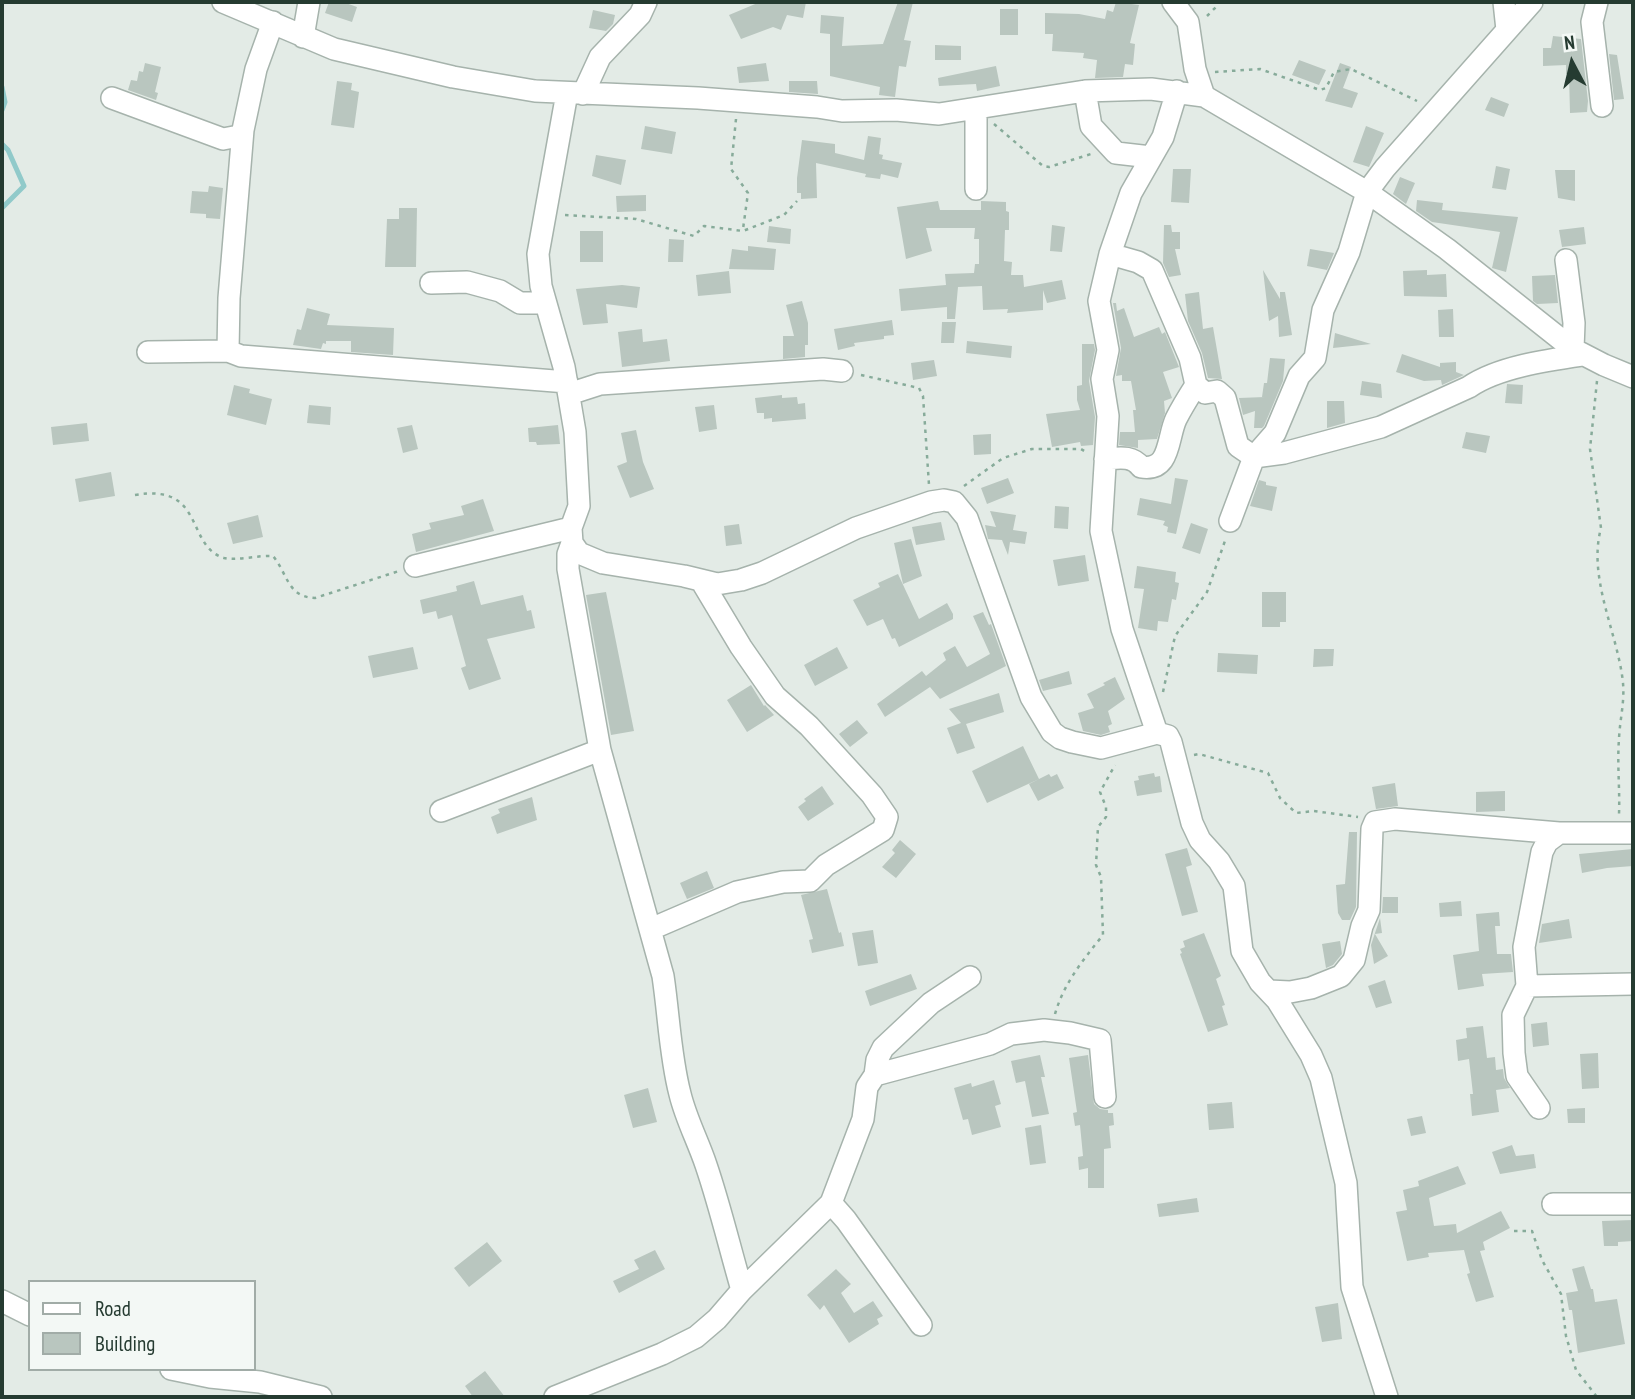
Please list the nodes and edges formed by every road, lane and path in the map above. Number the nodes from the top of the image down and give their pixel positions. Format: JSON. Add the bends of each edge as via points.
{"nodes":[{"id":1,"x":223,"y":2,"type":"edge"},
{"id":2,"x":309,"y":2,"type":"edge"},
{"id":3,"x":646,"y":2,"type":"edge"},
{"id":4,"x":654,"y":2,"type":"edge"},
{"id":5,"x":1173,"y":2,"type":"edge"},
{"id":6,"x":1504,"y":2,"type":"edge"},
{"id":7,"x":1532,"y":2,"type":"edge"},
{"id":8,"x":1597,"y":2,"type":"edge"},
{"id":9,"x":272,"y":22,"type":"junction"},
{"id":10,"x":1507,"y":30,"type":"junction"},
{"id":11,"x":303,"y":37,"type":"junction"},
{"id":12,"x":1195,"y":69,"type":"junction"},
{"id":13,"x":1084,"y":91,"type":"junction"},
{"id":14,"x":1177,"y":91,"type":"junction"},
{"id":15,"x":575,"y":93,"type":"junction"},
{"id":16,"x":1204,"y":96,"type":"junction"},
{"id":17,"x":112,"y":98,"type":"dead end"},
{"id":18,"x":738,"y":102,"type":"junction"},
{"id":19,"x":1602,"y":106,"type":"dead end"},
{"id":20,"x":975,"y":109,"type":"junction"},
{"id":21,"x":1430,"y":119,"type":"junction"},
{"id":22,"x":243,"y":130,"type":"junction"},
{"id":23,"x":1098,"y":153,"type":"dead end"},
{"id":24,"x":1151,"y":157,"type":"junction"},
{"id":25,"x":976,"y":189,"type":"dead end"},
{"id":26,"x":1367,"y":192,"type":"junction"},
{"id":27,"x":797,"y":201,"type":"dead end"},
{"id":28,"x":546,"y":214,"type":"junction"},
{"id":29,"x":743,"y":231,"type":"junction"},
{"id":30,"x":1110,"y":254,"type":"junction"},
{"id":31,"x":1566,"y":260,"type":"dead end"},
{"id":32,"x":431,"y":283,"type":"dead end"},
{"id":33,"x":545,"y":303,"type":"junction"},
{"id":34,"x":148,"y":352,"type":"dead end"},
{"id":35,"x":228,"y":352,"type":"junction"},
{"id":36,"x":1578,"y":352,"type":"junction"},
{"id":37,"x":1604,"y":365,"type":"junction"},
{"id":38,"x":842,"y":371,"type":"joint"},
{"id":39,"x":1633,"y":377,"type":"edge"},
{"id":40,"x":1195,"y":385,"type":"junction"},
{"id":41,"x":568,"y":388,"type":"junction"},
{"id":42,"x":1254,"y":457,"type":"junction"},
{"id":43,"x":1105,"y":459,"type":"junction"},
{"id":44,"x":135,"y":495,"type":"dead end"},
{"id":45,"x":937,"y":501,"type":"junction"},
{"id":46,"x":1230,"y":521,"type":"joint"},
{"id":47,"x":572,"y":536,"type":"junction"},
{"id":48,"x":415,"y":566,"type":"joint"},
{"id":49,"x":702,"y":582,"type":"junction"},
{"id":50,"x":1161,"y":702,"type":"dead end"},
{"id":51,"x":1157,"y":733,"type":"junction"},
{"id":52,"x":1130,"y":741,"type":"junction"},
{"id":53,"x":600,"y":750,"type":"junction"},
{"id":54,"x":1177,"y":761,"type":"junction"},
{"id":55,"x":441,"y":811,"type":"dead end"},
{"id":56,"x":1375,"y":822,"type":"junction"},
{"id":57,"x":1625,"y":832,"type":"edge"},
{"id":58,"x":1559,"y":833,"type":"junction"},
{"id":59,"x":651,"y":929,"type":"junction"},
{"id":60,"x":970,"y":977,"type":"dead end"},
{"id":61,"x":1633,"y":984,"type":"edge"},
{"id":62,"x":1527,"y":986,"type":"junction"},
{"id":63,"x":1269,"y":990,"type":"junction"},
{"id":64,"x":1044,"y":1030,"type":"junction"},
{"id":65,"x":875,"y":1075,"type":"junction"},
{"id":66,"x":1105,"y":1097,"type":"dead end"},
{"id":67,"x":1539,"y":1108,"type":"dead end"},
{"id":68,"x":831,"y":1203,"type":"junction"},
{"id":69,"x":1553,"y":1204,"type":"dead end"},
{"id":70,"x":1633,"y":1205,"type":"edge"},
{"id":71,"x":1514,"y":1231,"type":"dead end"},
{"id":72,"x":742,"y":1290,"type":"junction"},
{"id":73,"x":2,"y":1301,"type":"edge"},
{"id":74,"x":28,"y":1314,"type":"edge"},
{"id":75,"x":921,"y":1325,"type":"dead end"},
{"id":76,"x":181,"y":1371,"type":"edge"},
{"id":77,"x":321,"y":1397,"type":"edge"},
{"id":78,"x":555,"y":1397,"type":"edge"},
{"id":79,"x":1388,"y":1397,"type":"edge"},
{"id":80,"x":1597,"y":1397,"type":"edge"}],
"edges":[{"from":1,"to":9,"type":"street"},
{"from":2,"to":11,"type":"street"},
{"from":3,"to":4,"type":"street"},
{"from":3,"to":15,"type":"street"},
{"from":5,"to":12,"type":"street","via":[[1188,22]]},
{"from":6,"to":10,"type":"street"},
{"from":7,"to":10,"type":"street"},
{"from":8,"to":19,"type":"street","via":[[1592,22]]},
{"from":9,"to":11,"type":"street"},
{"from":9,"to":22,"type":"street"},
{"from":10,"to":21,"type":"street"},
{"from":11,"to":15,"type":"street","via":[[357,56],[439,74]]},
{"from":12,"to":16,"type":"street"},
{"from":12,"to":21,"type":"path","via":[[1260,69],[1320,90],[1334,72],[1351,69],[1415,99]]},
{"from":13,"to":14,"type":"street"},
{"from":13,"to":20,"type":"street"},
{"from":13,"to":24,"type":"street","via":[[1091,126],[1116,153]]},
{"from":14,"to":16,"type":"street"},
{"from":14,"to":24,"type":"street","via":[[1163,137]]},
{"from":15,"to":18,"type":"street"},
{"from":15,"to":28,"type":"street"},
{"from":16,"to":26,"type":"street"},
{"from":17,"to":22,"type":"street","via":[[223,139],[239,136]]},
{"from":18,"to":20,"type":"street","via":[[939,114]]},
{"from":18,"to":29,"type":"path","via":[[731,169],[748,193]]},
{"from":20,"to":23,"type":"path","via":[[1044,166]]},
{"from":20,"to":25,"type":"street"},
{"from":21,"to":26,"type":"street"},
{"from":22,"to":35,"type":"street"},
{"from":24,"to":30,"type":"street","via":[[1131,193]]},
{"from":26,"to":36,"type":"street"},
{"from":26,"to":42,"type":"street","via":[[1349,252],[1323,310],[1315,358],[1299,376],[1275,433]]},
{"from":27,"to":29,"type":"path","via":[[784,215]]},
{"from":28,"to":29,"type":"path","via":[[636,219],[694,236],[704,226]]},
{"from":28,"to":33,"type":"street","via":[[538,254]]},
{"from":30,"to":40,"type":"street","via":[[1152,271],[1190,358]]},
{"from":30,"to":43,"type":"street","via":[[1099,301],[1108,350],[1102,379],[1108,416]]},
{"from":31,"to":36,"type":"street"},
{"from":32,"to":33,"type":"street","via":[[467,282],[500,291],[520,303]]},
{"from":33,"to":41,"type":"street"},
{"from":34,"to":35,"type":"street"},
{"from":35,"to":41,"type":"street"},
{"from":36,"to":37,"type":"street"},
{"from":36,"to":42,"type":"street","via":[[1481,379],[1381,428]]},
{"from":37,"to":39,"type":"street"},
{"from":37,"to":57,"type":"path","via":[[1597,381],[1590,449],[1601,528],[1599,579],[1623,676],[1625,705],[1619,739]]},
{"from":38,"to":41,"type":"street"},
{"from":38,"to":45,"type":"path","via":[[919,388]]},
{"from":40,"to":42,"type":"street","via":[[1225,398],[1238,446]]},
{"from":40,"to":43,"type":"street","via":[[1175,422],[1161,463],[1150,468],[1141,467],[1136,460]]},
{"from":41,"to":47,"type":"street","via":[[579,486]]},
{"from":42,"to":46,"type":"street"},
{"from":43,"to":45,"type":"path","via":[[1081,450],[1032,449],[1003,458]]},
{"from":43,"to":51,"type":"street","via":[[1101,531],[1122,629]]},
{"from":44,"to":48,"type":"path","via":[[150,492],[176,500],[188,511],[207,545],[226,559],[273,556],[289,586],[302,597],[314,598]]},
{"from":45,"to":49,"type":"street","via":[[856,527],[762,573],[717,584]]},
{"from":45,"to":52,"type":"street","via":[[954,502],[967,518],[1031,697],[1045,724],[1060,738],[1101,748]]},
{"from":46,"to":50,"type":"path","via":[[1207,593],[1175,636]]},
{"from":47,"to":48,"type":"street"},
{"from":47,"to":49,"type":"street","via":[[579,553],[588,559]]},
{"from":47,"to":53,"type":"street","via":[[568,569]]},
{"from":49,"to":59,"type":"street","via":[[775,696],[809,726],[887,817],[883,830],[826,865],[810,881],[737,892]]},
{"from":51,"to":52,"type":"street"},
{"from":51,"to":54,"type":"street","via":[[1168,736]]},
{"from":52,"to":64,"type":"path","via":[[1100,792],[1106,817],[1098,827],[1096,865],[1101,877],[1103,935],[1079,965],[1060,997],[1051,1026]]},
{"from":53,"to":55,"type":"street"},
{"from":53,"to":59,"type":"street"},
{"from":54,"to":56,"type":"path","via":[[1199,754],[1268,773],[1280,799],[1296,813],[1314,811]]},
{"from":54,"to":63,"type":"street","via":[[1192,823],[1234,886],[1242,951]]},
{"from":56,"to":58,"type":"street","via":[[1395,819]]},
{"from":56,"to":63,"type":"street","via":[[1369,910],[1354,960],[1341,976],[1311,988]]},
{"from":57,"to":58,"type":"street"},
{"from":58,"to":62,"type":"street","via":[[1542,852],[1524,947]]},
{"from":59,"to":72,"type":"street","via":[[669,1011],[679,1093],[706,1165]]},
{"from":60,"to":65,"type":"street","via":[[931,1003],[883,1048]]},
{"from":61,"to":62,"type":"street"},
{"from":62,"to":67,"type":"street","via":[[1513,1014],[1514,1053],[1517,1076]]},
{"from":63,"to":79,"type":"street","via":[[1321,1078],[1346,1184],[1353,1287]]},
{"from":64,"to":65,"type":"street","via":[[1012,1034]]},
{"from":64,"to":66,"type":"street","via":[[1100,1040]]},
{"from":65,"to":68,"type":"street","via":[[867,1087],[863,1119]]},
{"from":68,"to":72,"type":"street"},
{"from":68,"to":75,"type":"street"},
{"from":69,"to":70,"type":"street"},
{"from":71,"to":80,"type":"path","via":[[1532,1231],[1561,1294],[1576,1370]]},
{"from":72,"to":78,"type":"street","via":[[696,1337]]},
{"from":73,"to":74,"type":"street"},
{"from":76,"to":77,"type":"street","via":[[260,1382]]}]}
